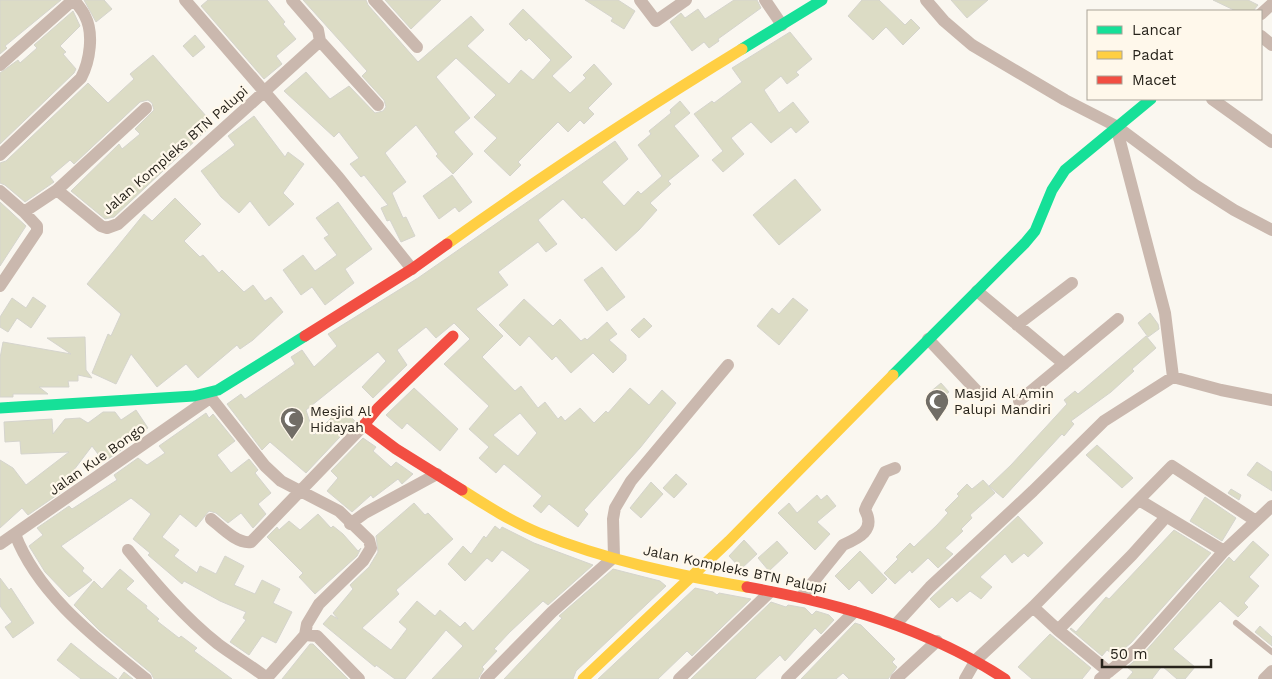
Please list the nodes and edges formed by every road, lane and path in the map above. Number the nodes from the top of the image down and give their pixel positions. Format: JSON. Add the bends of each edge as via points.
{"nodes":[{"id":1,"x":73,"y":0,"type":"edge"},
{"id":2,"x":185,"y":0,"type":"edge"},
{"id":3,"x":292,"y":0,"type":"edge"},
{"id":4,"x":374,"y":0,"type":"edge"},
{"id":5,"x":640,"y":0,"type":"edge"},
{"id":6,"x":686,"y":0,"type":"edge"},
{"id":7,"x":765,"y":0,"type":"edge"},
{"id":8,"x":822,"y":0,"type":"edge"},
{"id":9,"x":926,"y":0,"type":"edge"},
{"id":10,"x":1272,"y":4,"type":"edge"},
{"id":11,"x":1262,"y":13,"type":"edge"},
{"id":12,"x":782,"y":25,"type":"junction"},
{"id":13,"x":320,"y":41,"type":"junction"},
{"id":14,"x":416,"y":47,"type":"dead end"},
{"id":15,"x":0,"y":65,"type":"edge"},
{"id":16,"x":265,"y":91,"type":"junction"},
{"id":17,"x":1150,"y":100,"type":"edge"},
{"id":18,"x":1213,"y":100,"type":"edge"},
{"id":19,"x":378,"y":105,"type":"dead end"},
{"id":20,"x":146,"y":108,"type":"dead end"},
{"id":21,"x":1116,"y":126,"type":"junction"},
{"id":22,"x":1272,"y":142,"type":"edge"},
{"id":23,"x":0,"y":155,"type":"edge"},
{"id":24,"x":0,"y":190,"type":"edge"},
{"id":25,"x":57,"y":190,"type":"junction"},
{"id":26,"x":24,"y":212,"type":"junction"},
{"id":27,"x":1272,"y":230,"type":"edge"},
{"id":28,"x":412,"y":269,"type":"junction"},
{"id":29,"x":1072,"y":283,"type":"dead end"},
{"id":30,"x":0,"y":286,"type":"edge"},
{"id":31,"x":976,"y":291,"type":"junction"},
{"id":32,"x":1118,"y":319,"type":"dead end"},
{"id":33,"x":1017,"y":325,"type":"junction"},
{"id":34,"x":453,"y":336,"type":"dead end"},
{"id":35,"x":928,"y":339,"type":"junction"},
{"id":36,"x":1064,"y":364,"type":"junction"},
{"id":37,"x":728,"y":365,"type":"dead end"},
{"id":38,"x":1173,"y":377,"type":"junction"},
{"id":39,"x":976,"y":390,"type":"dead end"},
{"id":40,"x":209,"y":396,"type":"junction"},
{"id":41,"x":1272,"y":400,"type":"edge"},
{"id":42,"x":1019,"y":402,"type":"dead end"},
{"id":43,"x":0,"y":408,"type":"edge"},
{"id":44,"x":364,"y":425,"type":"junction"},
{"id":45,"x":895,"y":468,"type":"dead end"},
{"id":46,"x":437,"y":474,"type":"junction"},
{"id":47,"x":300,"y":490,"type":"junction"},
{"id":48,"x":1139,"y":500,"type":"junction"},
{"id":49,"x":1272,"y":506,"type":"edge"},
{"id":50,"x":1166,"y":516,"type":"junction"},
{"id":51,"x":211,"y":519,"type":"dead end"},
{"id":52,"x":1256,"y":521,"type":"junction"},
{"id":53,"x":350,"y":524,"type":"junction"},
{"id":54,"x":15,"y":534,"type":"junction"},
{"id":55,"x":0,"y":544,"type":"edge"},
{"id":56,"x":128,"y":550,"type":"dead end"},
{"id":57,"x":1224,"y":551,"type":"junction"},
{"id":58,"x":614,"y":557,"type":"junction"},
{"id":59,"x":692,"y":577,"type":"junction"},
{"id":60,"x":770,"y":592,"type":"junction"},
{"id":61,"x":802,"y":596,"type":"junction"},
{"id":62,"x":1033,"y":607,"type":"junction"},
{"id":63,"x":854,"y":612,"type":"junction"},
{"id":64,"x":1236,"y":622,"type":"dead end"},
{"id":65,"x":896,"y":624,"type":"junction"},
{"id":66,"x":1058,"y":630,"type":"junction"},
{"id":67,"x":305,"y":634,"type":"junction"},
{"id":68,"x":938,"y":641,"type":"junction"},
{"id":69,"x":1272,"y":652,"type":"edge"},
{"id":70,"x":976,"y":660,"type":"junction"},
{"id":71,"x":1272,"y":671,"type":"edge"},
{"id":72,"x":1105,"y":675,"type":"edge"},
{"id":73,"x":146,"y":679,"type":"edge"},
{"id":74,"x":267,"y":679,"type":"edge"},
{"id":75,"x":359,"y":679,"type":"edge"},
{"id":76,"x":486,"y":679,"type":"edge"},
{"id":77,"x":583,"y":679,"type":"edge"},
{"id":78,"x":679,"y":679,"type":"edge"},
{"id":79,"x":787,"y":679,"type":"edge"},
{"id":80,"x":896,"y":679,"type":"edge"},
{"id":81,"x":965,"y":679,"type":"edge"},
{"id":82,"x":1006,"y":679,"type":"edge"},
{"id":83,"x":1264,"y":679,"type":"edge"}],
"edges":[{"from":1,"to":15,"type":"street"},
{"from":1,"to":23,"type":"street","via":[[86,18],[90,40],[85,70],[81,78]]},
{"from":2,"to":16,"type":"street","name":"Jalan Kompleks BTN Palupi"},
{"from":3,"to":13,"type":"street","via":[[318,30]]},
{"from":4,"to":14,"type":"street"},
{"from":5,"to":6,"type":"street","via":[[656,21]]},
{"from":7,"to":12,"type":"street"},
{"from":8,"to":12,"type":"street"},
{"from":9,"to":21,"type":"street","via":[[972,45]]},
{"from":10,"to":11,"type":"street"},
{"from":12,"to":28,"type":"street","via":[[641,111],[520,191]]},
{"from":13,"to":16,"type":"street","name":"Jalan Kompleks BTN Palupi"},
{"from":13,"to":19,"type":"street"},
{"from":16,"to":25,"type":"street","name":"Jalan Kompleks BTN Palupi","via":[[113,227],[102,226]]},
{"from":16,"to":28,"type":"street","name":"Jalan Kompleks BTN Palupi"},
{"from":17,"to":21,"type":"street"},
{"from":18,"to":22,"type":"street"},
{"from":20,"to":25,"type":"street"},
{"from":21,"to":27,"type":"street","via":[[1195,185]]},
{"from":21,"to":31,"type":"street","via":[[1065,170],[1052,190],[1035,231]]},
{"from":21,"to":38,"type":"street","via":[[1165,313]]},
{"from":24,"to":26,"type":"street"},
{"from":25,"to":26,"type":"street"},
{"from":26,"to":30,"type":"street","via":[[38,231]]},
{"from":28,"to":40,"type":"street"},
{"from":29,"to":33,"type":"street"},
{"from":31,"to":33,"type":"street"},
{"from":31,"to":35,"type":"street"},
{"from":32,"to":36,"type":"street"},
{"from":33,"to":36,"type":"street"},
{"from":34,"to":44,"type":"street"},
{"from":35,"to":39,"type":"street"},
{"from":35,"to":59,"type":"street"},
{"from":36,"to":42,"type":"street"},
{"from":37,"to":58,"type":"street","via":[[631,481],[615,508]]},
{"from":38,"to":41,"type":"street"},
{"from":38,"to":65,"type":"street","via":[[1104,421],[930,587]]},
{"from":40,"to":43,"type":"street"},
{"from":40,"to":47,"type":"street","via":[[266,466],[281,481]]},
{"from":40,"to":54,"type":"street","name":"Jalan Kue Bongo"},
{"from":44,"to":46,"type":"street","name":"Jalan Kompleks BTN Palupi"},
{"from":44,"to":47,"type":"street"},
{"from":45,"to":61,"type":"street","via":[[885,472],[867,505],[869,526],[853,543],[843,545]]},
{"from":46,"to":53,"type":"street"},
{"from":46,"to":58,"type":"street","name":"Jalan Kompleks BTN Palupi","via":[[502,516],[538,533]]},
{"from":47,"to":51,"type":"street","via":[[251,542],[235,536]]},
{"from":47,"to":53,"type":"street","via":[[339,511]]},
{"from":48,"to":50,"type":"street"},
{"from":48,"to":52,"type":"street","via":[[1172,466]]},
{"from":48,"to":62,"type":"street"},
{"from":49,"to":52,"type":"street"},
{"from":50,"to":57,"type":"street"},
{"from":50,"to":66,"type":"street"},
{"from":52,"to":57,"type":"street"},
{"from":53,"to":67,"type":"street","via":[[369,540],[370,553],[319,604]]},
{"from":54,"to":55,"type":"street","name":"Jalan Kue Bongo"},
{"from":54,"to":73,"type":"street","via":[[30,566],[56,597]]},
{"from":56,"to":74,"type":"street","via":[[192,621]]},
{"from":57,"to":72,"type":"street","via":[[1137,649]]},
{"from":58,"to":59,"type":"street","name":"Jalan Kompleks BTN Palupi"},
{"from":58,"to":76,"type":"street","via":[[552,612]]},
{"from":59,"to":60,"type":"street","name":"Jalan Kompleks BTN Palupi"},
{"from":59,"to":77,"type":"street"},
{"from":60,"to":61,"type":"street","name":"Jalan Kompleks BTN Palupi"},
{"from":60,"to":78,"type":"street"},
{"from":61,"to":63,"type":"street","name":"Jalan Kompleks BTN Palupi"},
{"from":62,"to":66,"type":"street"},
{"from":62,"to":70,"type":"street"},
{"from":63,"to":65,"type":"street","name":"Jalan Kompleks BTN Palupi"},
{"from":63,"to":79,"type":"street"},
{"from":64,"to":69,"type":"lane"},
{"from":65,"to":68,"type":"street","name":"Jalan Kompleks BTN Palupi"},
{"from":66,"to":72,"type":"street"},
{"from":67,"to":74,"type":"street"},
{"from":67,"to":75,"type":"street","via":[[317,636]]},
{"from":68,"to":70,"type":"street","name":"Jalan Kompleks BTN Palupi"},
{"from":68,"to":80,"type":"street"},
{"from":70,"to":81,"type":"street"},
{"from":70,"to":82,"type":"street","name":"Jalan Kompleks BTN Palupi"},
{"from":71,"to":83,"type":"street"}]}
